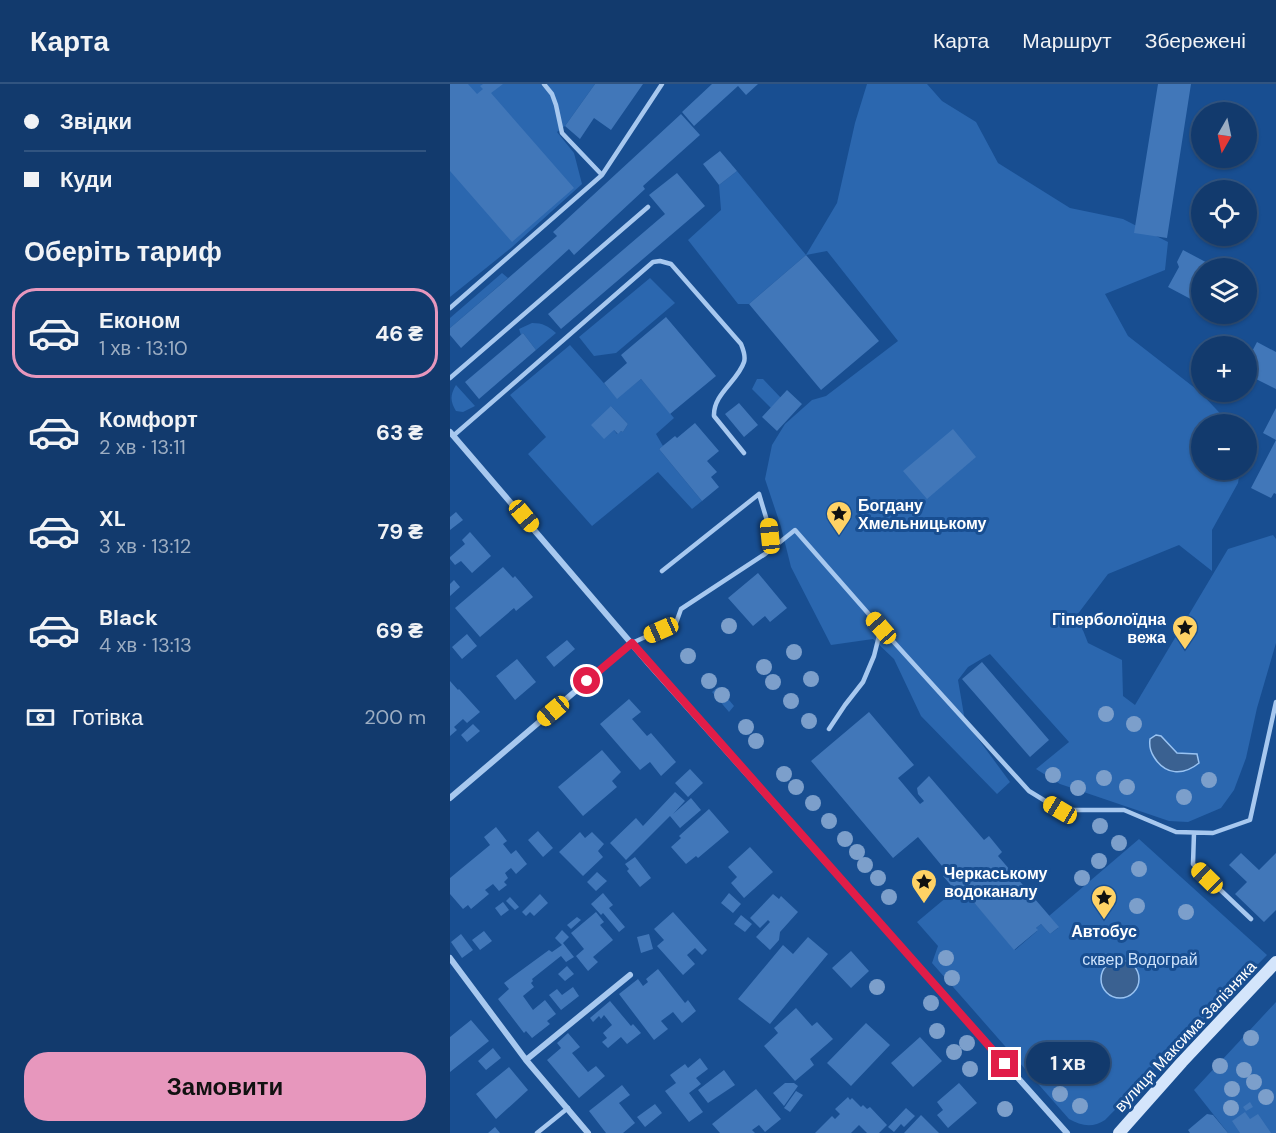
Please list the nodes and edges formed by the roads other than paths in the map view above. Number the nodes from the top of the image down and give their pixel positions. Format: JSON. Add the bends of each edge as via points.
{"nodes":[{"id":1,"x":544,"y":84,"type":"edge"},
{"id":2,"x":662,"y":84,"type":"edge"},
{"id":3,"x":602,"y":175,"type":"junction"},
{"id":4,"x":648,"y":207,"type":"dead end"},
{"id":5,"x":450,"y":308,"type":"edge"},
{"id":6,"x":450,"y":378,"type":"edge"},
{"id":7,"x":452,"y":434,"type":"edge"},
{"id":8,"x":744,"y":453,"type":"dead end"},
{"id":9,"x":771,"y":549,"type":"junction"},
{"id":10,"x":662,"y":571,"type":"dead end"},
{"id":11,"x":881,"y":628,"type":"junction"},
{"id":12,"x":632,"y":643,"type":"junction"},
{"id":13,"x":1276,"y":702,"type":"edge"},
{"id":14,"x":829,"y":729,"type":"dead end"},
{"id":15,"x":450,"y":798,"type":"edge"},
{"id":16,"x":1194,"y":833,"type":"junction"},
{"id":17,"x":1251,"y":919,"type":"dead end"},
{"id":18,"x":450,"y":958,"type":"edge"},
{"id":19,"x":1276,"y":962,"type":"edge"},
{"id":20,"x":630,"y":975,"type":"dead end"},
{"id":21,"x":526,"y":1060,"type":"junction"},
{"id":22,"x":568,"y":1108,"type":"junction"},
{"id":23,"x":537,"y":1133,"type":"edge"},
{"id":24,"x":588,"y":1133,"type":"edge"},
{"id":25,"x":1067,"y":1133,"type":"edge"},
{"id":26,"x":1119,"y":1133,"type":"edge"}],
"edges":[{"from":1,"to":3,"type":"lane","via":[[552,94],[562,133]]},
{"from":2,"to":3,"type":"lane"},
{"from":3,"to":5,"type":"lane"},
{"from":4,"to":6,"type":"lane"},
{"from":7,"to":8,"type":"lane","via":[[653,262],[660,261],[671,264],[741,344],[744,362],[717,402],[714,416]]},
{"from":7,"to":12,"type":"street"},
{"from":9,"to":10,"type":"lane","via":[[759,494]]},
{"from":9,"to":11,"type":"lane","via":[[795,530]]},
{"from":9,"to":12,"type":"lane","via":[[681,609],[676,623]]},
{"from":11,"to":14,"type":"lane","via":[[863,682]]},
{"from":11,"to":16,"type":"lane","via":[[1029,791],[1060,810],[1124,810],[1176,832]]},
{"from":12,"to":15,"type":"street"},
{"from":12,"to":25,"type":"street"},
{"from":13,"to":16,"type":"lane","via":[[1250,820],[1213,833]]},
{"from":16,"to":17,"type":"lane","via":[[1193,864]]},
{"from":18,"to":21,"type":"street"},
{"from":19,"to":26,"type":"main road","name":"вулиця Максима Залізняка"},
{"from":20,"to":21,"type":"street"},
{"from":21,"to":22,"type":"street"},
{"from":22,"to":23,"type":"lane"},
{"from":22,"to":24,"type":"street"}]}
